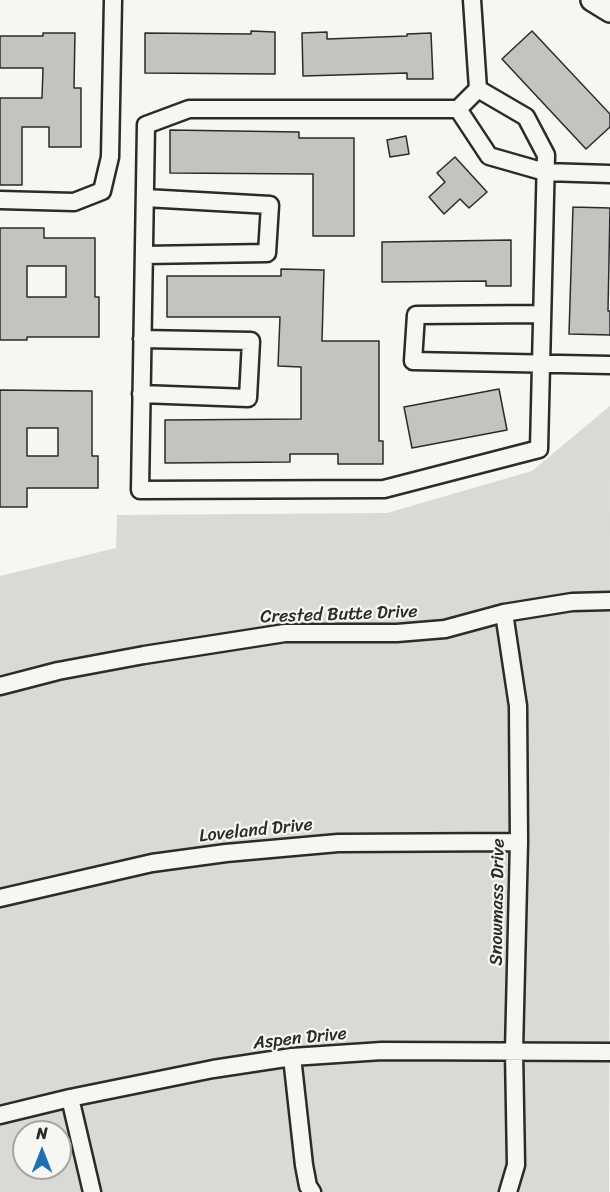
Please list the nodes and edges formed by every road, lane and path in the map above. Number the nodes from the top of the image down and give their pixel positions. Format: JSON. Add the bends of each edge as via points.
{"nodes":[{"id":1,"x":112,"y":0,"type":"edge"},
{"id":2,"x":472,"y":0,"type":"edge"},
{"id":3,"x":592,"y":0,"type":"edge"},
{"id":4,"x":610,"y":11,"type":"edge"},
{"id":5,"x":478,"y":89,"type":"junction"},
{"id":6,"x":458,"y":108,"type":"junction"},
{"id":7,"x":545,"y":172,"type":"junction"},
{"id":8,"x":610,"y":174,"type":"edge"},
{"id":9,"x":145,"y":198,"type":"junction"},
{"id":10,"x":0,"y":200,"type":"edge"},
{"id":11,"x":144,"y":255,"type":"junction"},
{"id":12,"x":542,"y":314,"type":"junction"},
{"id":13,"x":142,"y":339,"type":"junction"},
{"id":14,"x":541,"y":363,"type":"junction"},
{"id":15,"x":610,"y":365,"type":"edge"},
{"id":16,"x":141,"y":394,"type":"junction"},
{"id":17,"x":610,"y":601,"type":"edge"},
{"id":18,"x":504,"y":613,"type":"junction"},
{"id":19,"x":0,"y":686,"type":"edge"},
{"id":20,"x":519,"y":842,"type":"junction"},
{"id":21,"x":0,"y":898,"type":"edge"},
{"id":22,"x":514,"y":1051,"type":"junction"},
{"id":23,"x":610,"y":1052,"type":"edge"},
{"id":24,"x":292,"y":1057,"type":"junction"},
{"id":25,"x":70,"y":1098,"type":"junction"},
{"id":26,"x":0,"y":1115,"type":"edge"},
{"id":27,"x":92,"y":1192,"type":"edge"},
{"id":28,"x":312,"y":1192,"type":"edge"},
{"id":29,"x":508,"y":1192,"type":"edge"}],
"edges":[{"from":1,"to":10,"type":"street","via":[[110,157],[102,191],[74,202]]},
{"from":2,"to":5,"type":"street"},
{"from":3,"to":4,"type":"main road"},
{"from":5,"to":6,"type":"street"},
{"from":5,"to":7,"type":"street","via":[[526,117],[546,155]]},
{"from":6,"to":7,"type":"street","via":[[489,156]]},
{"from":6,"to":9,"type":"street","via":[[189,108],[146,124]]},
{"from":7,"to":8,"type":"street"},
{"from":7,"to":12,"type":"street"},
{"from":9,"to":11,"type":"street"},
{"from":9,"to":11,"type":"street","via":[[270,205],[267,253]]},
{"from":11,"to":13,"type":"street"},
{"from":12,"to":14,"type":"street"},
{"from":12,"to":14,"type":"street","via":[[416,315],[412,361]]},
{"from":13,"to":16,"type":"street"},
{"from":13,"to":16,"type":"street","via":[[251,341],[248,398]]},
{"from":14,"to":15,"type":"street"},
{"from":14,"to":16,"type":"street","via":[[539,449],[384,489],[140,490]]},
{"from":17,"to":18,"type":"street","name":"Crested Butte Drive","via":[[572,602]]},
{"from":18,"to":19,"type":"street","name":"Crested Butte Drive","via":[[445,629],[285,633],[144,654],[58,670]]},
{"from":18,"to":20,"type":"street","name":"Snowmass Drive","via":[[518,706]]},
{"from":20,"to":21,"type":"street","name":"Loveland Drive","via":[[338,843],[226,853],[152,863]]},
{"from":20,"to":22,"type":"street","name":"Snowmass Drive"},
{"from":22,"to":23,"type":"street","name":"Aspen Drive"},
{"from":22,"to":24,"type":"street","name":"Aspen Drive","via":[[382,1051]]},
{"from":22,"to":29,"type":"street","name":"Snowmass Drive","via":[[516,1165]]},
{"from":24,"to":25,"type":"street","name":"Aspen Drive"},
{"from":24,"to":28,"type":"street","via":[[304,1165]]},
{"from":25,"to":26,"type":"street","name":"Aspen Drive"},
{"from":25,"to":27,"type":"street"}]}
